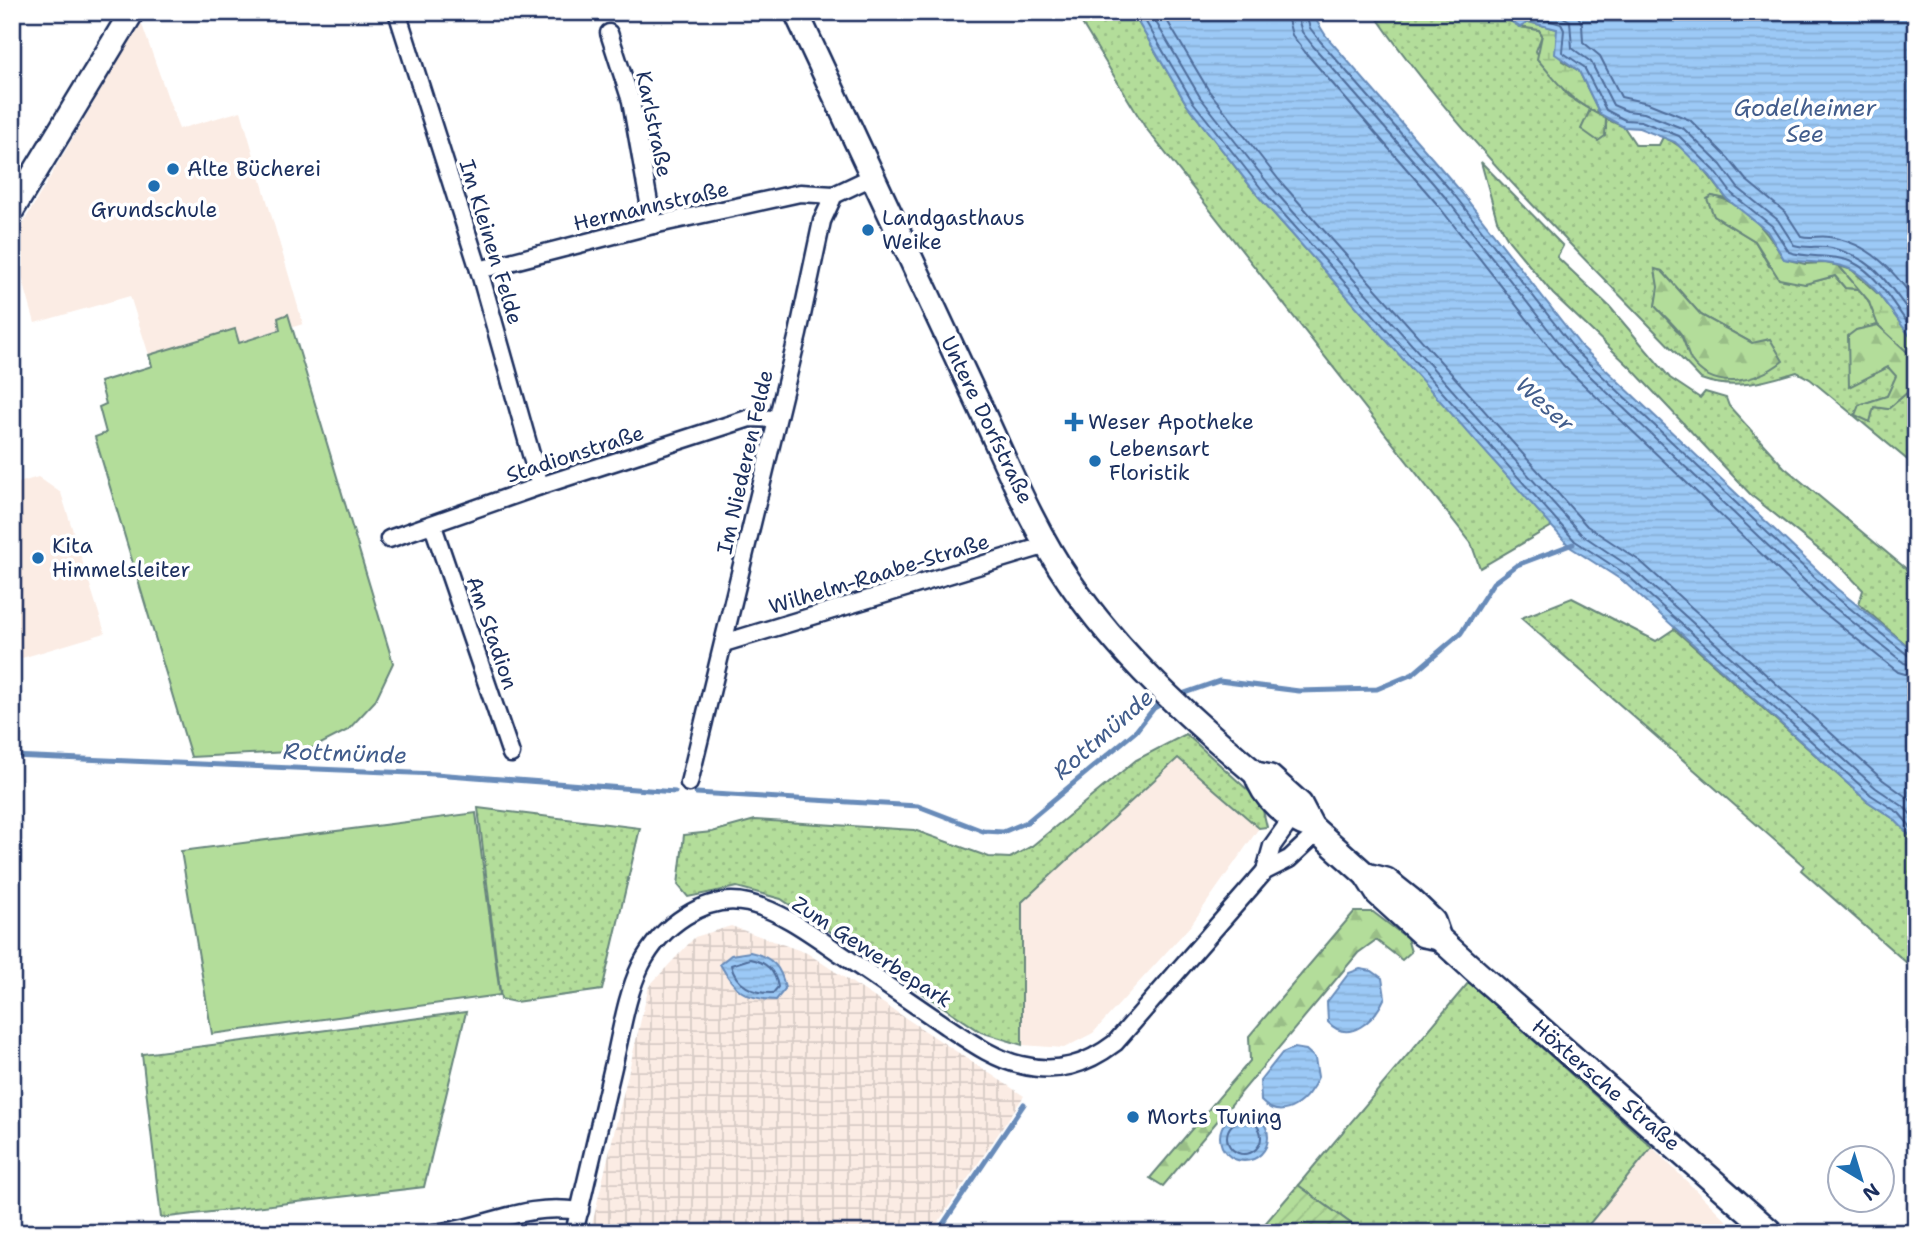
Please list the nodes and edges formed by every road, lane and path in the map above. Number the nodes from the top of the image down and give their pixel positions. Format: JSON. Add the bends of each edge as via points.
{"nodes":[{"id":1,"x":132,"y":12,"type":"edge"},
{"id":2,"x":397,"y":12,"type":"edge"},
{"id":3,"x":796,"y":12,"type":"edge"},
{"id":4,"x":609,"y":33,"type":"dead end"},
{"id":5,"x":874,"y":176,"type":"junction"},
{"id":6,"x":834,"y":195,"type":"junction"},
{"id":7,"x":12,"y":210,"type":"edge"},
{"id":8,"x":653,"y":225,"type":"junction"},
{"id":9,"x":479,"y":270,"type":"junction"},
{"id":10,"x":776,"y":419,"type":"junction"},
{"id":11,"x":540,"y":486,"type":"junction"},
{"id":12,"x":433,"y":526,"type":"junction"},
{"id":13,"x":389,"y":540,"type":"dead end"},
{"id":14,"x":1047,"y":545,"type":"junction"},
{"id":15,"x":724,"y":643,"type":"junction"},
{"id":16,"x":511,"y":754,"type":"dead end"},
{"id":17,"x":689,"y":783,"type":"dead end"},
{"id":18,"x":1307,"y":826,"type":"junction"},
{"id":19,"x":1265,"y":871,"type":"junction"},
{"id":20,"x":580,"y":1210,"type":"junction"},
{"id":21,"x":433,"y":1233,"type":"edge"},
{"id":22,"x":574,"y":1233,"type":"edge"},
{"id":23,"x":1772,"y":1233,"type":"edge"}],
"edges":[{"from":1,"to":7,"type":"street"},
{"from":2,"to":9,"type":"street","name":"Im Kleinen Felde"},
{"from":3,"to":5,"type":"street","name":"Untere Dorfstraße"},
{"from":4,"to":8,"type":"street","name":"Karlstraße","via":[[631,101]]},
{"from":5,"to":6,"type":"street"},
{"from":5,"to":14,"type":"street","name":"Untere Dorfstraße"},
{"from":6,"to":8,"type":"street","name":"Hermannstraße","via":[[800,193]]},
{"from":6,"to":10,"type":"street","name":"Im Niederen Felde","via":[[822,221]]},
{"from":8,"to":9,"type":"street","name":"Hermannstraße"},
{"from":9,"to":11,"type":"street","name":"Im Kleinen Felde"},
{"from":10,"to":11,"type":"street","name":"Stadionstraße","via":[[750,418]]},
{"from":10,"to":15,"type":"street","name":"Im Niederen Felde"},
{"from":11,"to":12,"type":"street","name":"Stadionstraße"},
{"from":12,"to":13,"type":"street","name":"Stadionstraße"},
{"from":12,"to":16,"type":"street","name":"Am Stadion"},
{"from":14,"to":15,"type":"street","name":"Wilhelm-Raabe-Straße"},
{"from":14,"to":18,"type":"street","name":"Untere Dorfstraße","via":[[1111,636],[1185,713],[1256,774],[1261,790]]},
{"from":15,"to":17,"type":"street","name":"Im Niederen Felde"},
{"from":18,"to":19,"type":"street","name":"Zum Gewerbepark","via":[[1289,859]]},
{"from":18,"to":19,"type":"street","name":"Zum Gewerbepark","via":[[1272,846]]},
{"from":18,"to":23,"type":"street","name":"Höxtersche Straße","via":[[1366,875],[1386,880],[1410,900],[1433,921],[1439,938]]},
{"from":19,"to":20,"type":"street","name":"Zum Gewerbepark","via":[[1115,1043],[1076,1066],[1052,1069],[1020,1065],[978,1047],[800,927],[762,907],[725,901],[704,906],[684,916],[642,964],[626,1011]]},
{"from":20,"to":21,"type":"street","via":[[537,1208]]},
{"from":20,"to":22,"type":"street","name":"Zum Gewerbepark"}]}
